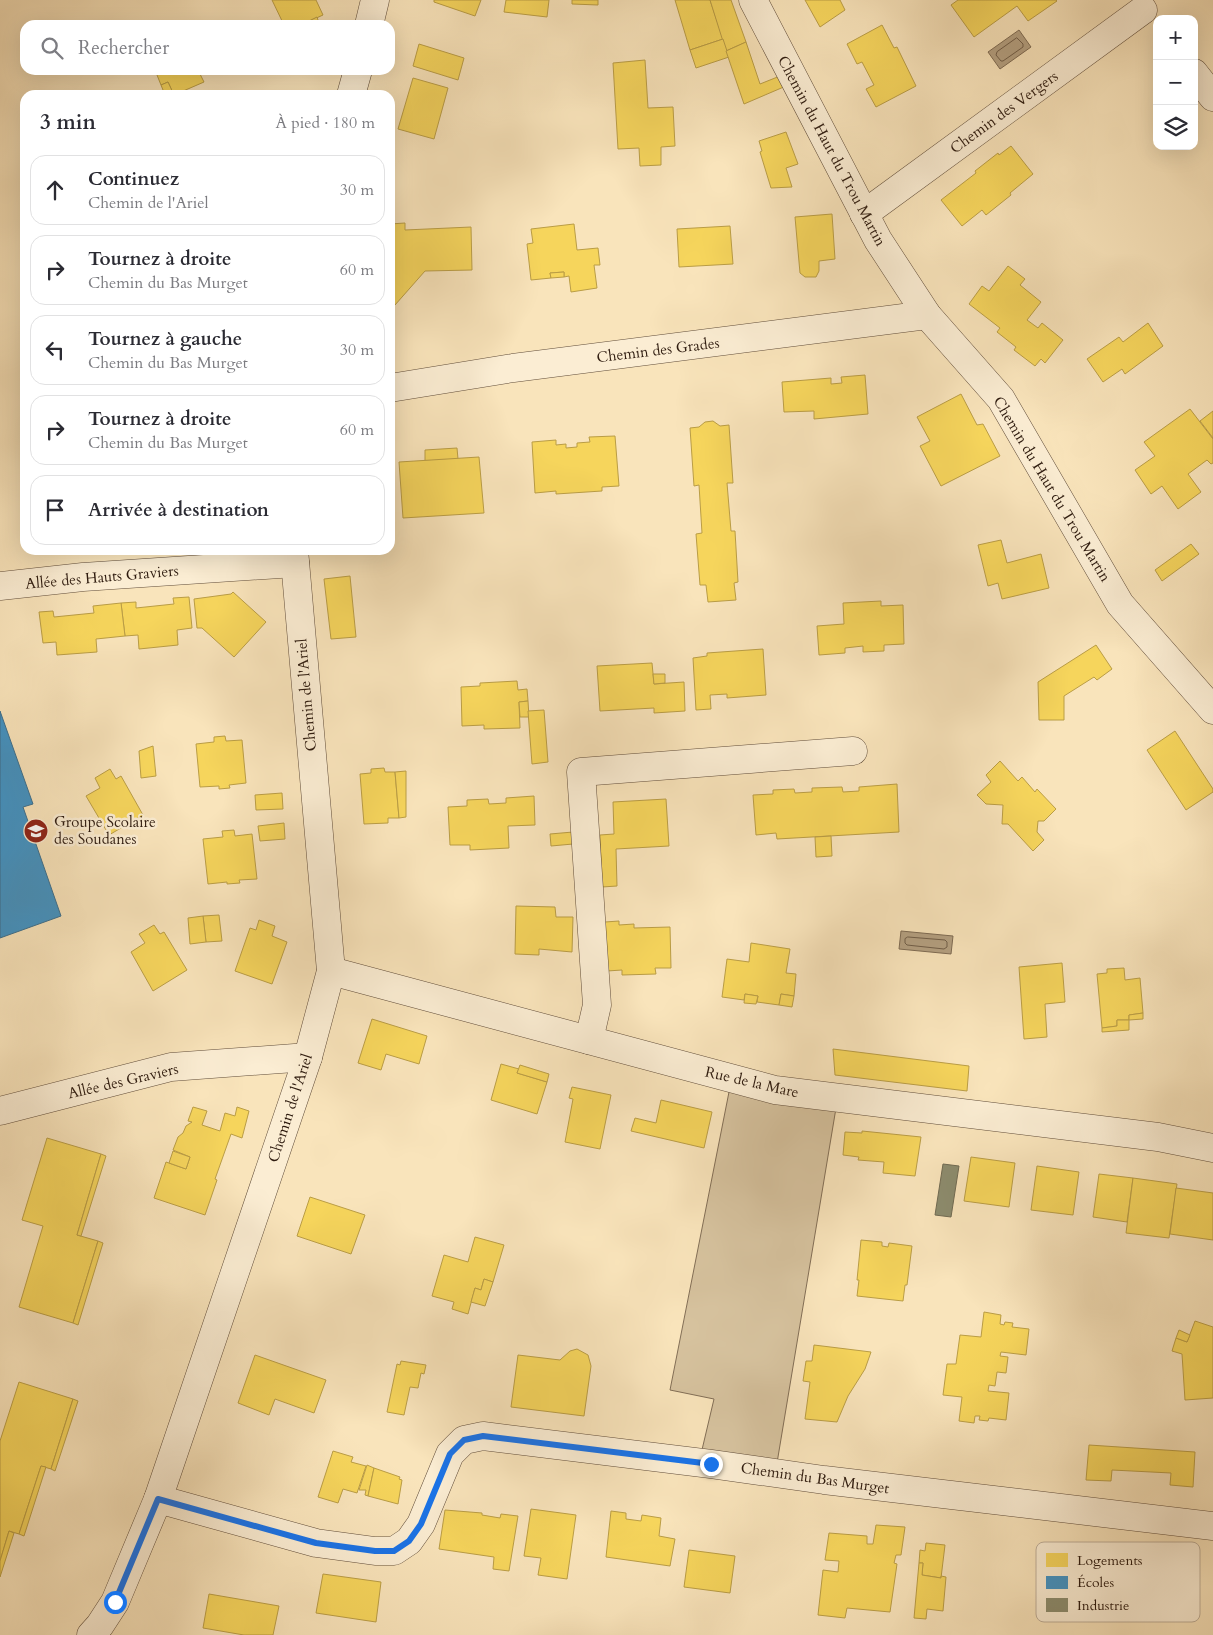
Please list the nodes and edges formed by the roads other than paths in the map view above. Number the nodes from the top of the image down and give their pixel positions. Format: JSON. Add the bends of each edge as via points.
{"nodes":[{"id":1,"x":375,"y":0,"type":"edge"},
{"id":2,"x":753,"y":0,"type":"edge"},
{"id":3,"x":1145,"y":12,"type":"edge"},
{"id":4,"x":370,"y":20,"type":"edge"},
{"id":5,"x":357,"y":75,"type":"edge"},
{"id":6,"x":1198,"y":78,"type":"edge"},
{"id":7,"x":352,"y":90,"type":"edge"},
{"id":8,"x":1213,"y":97,"type":"edge"},
{"id":9,"x":864,"y":214,"type":"junction"},
{"id":10,"x":927,"y":315,"type":"junction"},
{"id":11,"x":395,"y":387,"type":"edge"},
{"id":12,"x":294,"y":556,"type":"edge"},
{"id":13,"x":0,"y":586,"type":"edge"},
{"id":14,"x":1213,"y":710,"type":"edge"},
{"id":15,"x":854,"y":751,"type":"dead end"},
{"id":16,"x":331,"y":971,"type":"junction"},
{"id":17,"x":589,"y":1040,"type":"junction"},
{"id":18,"x":308,"y":1057,"type":"junction"},
{"id":19,"x":0,"y":1111,"type":"edge"},
{"id":20,"x":1213,"y":1148,"type":"edge"},
{"id":21,"x":158,"y":1499,"type":"junction"},
{"id":22,"x":1213,"y":1526,"type":"edge"},
{"id":23,"x":91,"y":1635,"type":"edge"}],
"edges":[{"from":1,"to":4,"type":"street"},
{"from":2,"to":9,"type":"street","name":"Chemin du Haut du Trou Martin"},
{"from":3,"to":9,"type":"street","name":"Chemin des Vergers"},
{"from":5,"to":7,"type":"street"},
{"from":6,"to":8,"type":"street"},
{"from":9,"to":10,"type":"street","name":"Chemin du Haut du Trou Martin"},
{"from":10,"to":11,"type":"street","name":"Chemin des Grades","via":[[513,368]]},
{"from":10,"to":14,"type":"street","name":"Chemin du Haut du Trou Martin","via":[[1001,399],[1120,604]]},
{"from":12,"to":13,"type":"street","name":"Allée des Hauts Graviers"},
{"from":12,"to":16,"type":"street","name":"Chemin de l'Ariel"},
{"from":15,"to":17,"type":"street","via":[[582,772],[597,1005]]},
{"from":16,"to":17,"type":"street","name":"Rue de la Mare"},
{"from":16,"to":18,"type":"street","name":"Chemin de l'Ariel"},
{"from":17,"to":20,"type":"street","name":"Rue de la Mare","via":[[775,1090],[1158,1137]]},
{"from":18,"to":19,"type":"street","name":"Allée des Graviers","via":[[171,1067]]},
{"from":18,"to":21,"type":"street","name":"Chemin de l'Ariel"},
{"from":21,"to":22,"type":"street","name":"Chemin du Bas Murget","via":[[316,1543],[394,1551],[409,1541],[421,1524],[450,1454],[464,1440],[483,1436]]},
{"from":21,"to":23,"type":"street","name":"Chemin de l'Ariel","via":[[115,1602]]}]}
